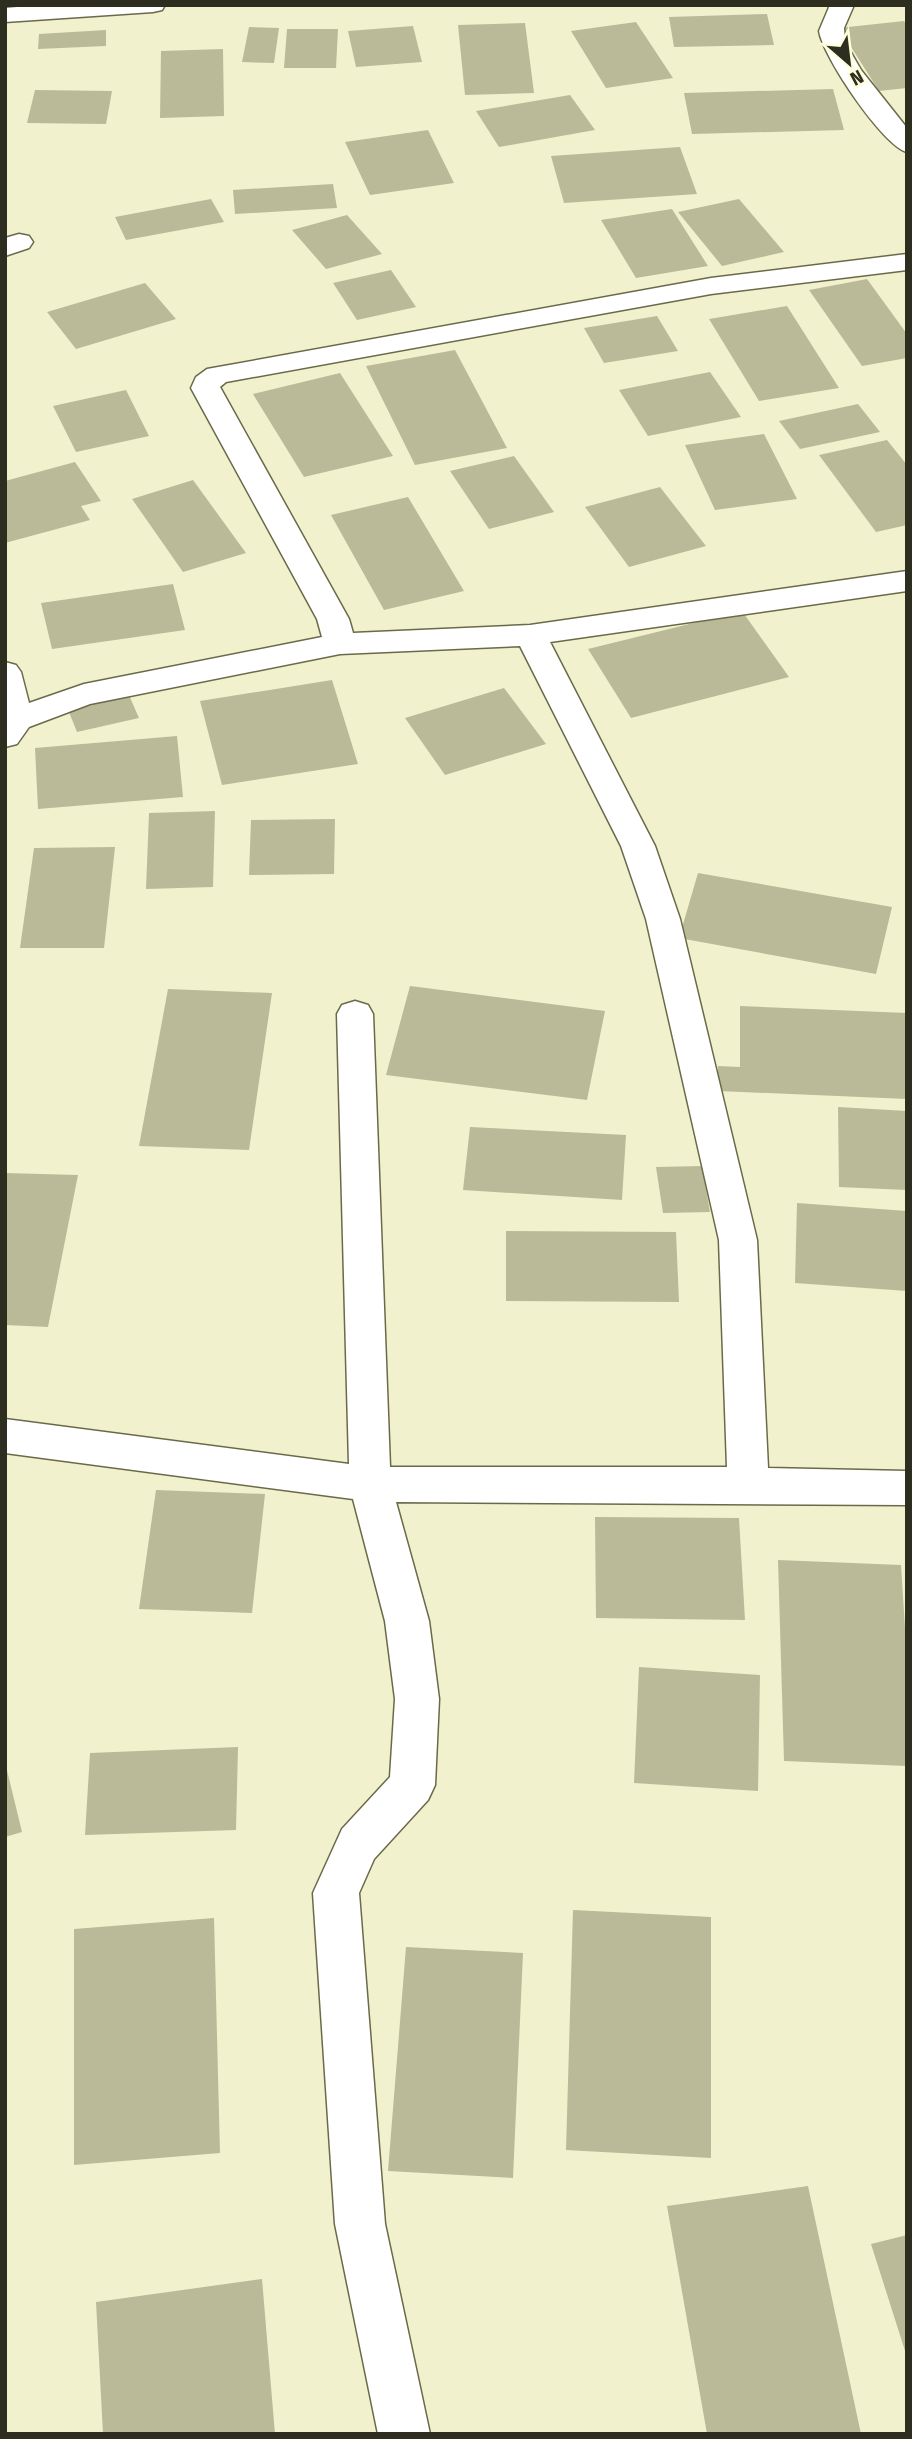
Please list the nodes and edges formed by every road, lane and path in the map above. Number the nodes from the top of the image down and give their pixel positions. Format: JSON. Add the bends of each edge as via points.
{"nodes":[{"id":1,"x":153,"y":5,"type":"edge"},
{"id":2,"x":842,"y":5,"type":"edge"},
{"id":3,"x":5,"y":15,"type":"edge"},
{"id":4,"x":907,"y":103,"type":"edge"},
{"id":5,"x":874,"y":106,"type":"junction"},
{"id":6,"x":907,"y":144,"type":"edge"},
{"id":7,"x":907,"y":262,"type":"edge"},
{"id":8,"x":907,"y":581,"type":"edge"},
{"id":9,"x":530,"y":635,"type":"junction"},
{"id":10,"x":340,"y":644,"type":"junction"},
{"id":11,"x":5,"y":672,"type":"edge"},
{"id":12,"x":11,"y":727,"type":"edge"},
{"id":13,"x":355,"y":1014,"type":"dead end"},
{"id":14,"x":5,"y":1436,"type":"edge"},
{"id":15,"x":370,"y":1484,"type":"junction"},
{"id":16,"x":748,"y":1485,"type":"junction"},
{"id":17,"x":907,"y":1488,"type":"edge"},
{"id":18,"x":404,"y":2434,"type":"edge"}],
"edges":[{"from":1,"to":3,"type":"street"},
{"from":2,"to":5,"type":"street","via":[[831,32],[836,51]]},
{"from":4,"to":5,"type":"street"},
{"from":5,"to":6,"type":"street"},
{"from":7,"to":10,"type":"street","via":[[711,286],[217,374],[205,388],[333,619]]},
{"from":8,"to":9,"type":"street"},
{"from":9,"to":10,"type":"street"},
{"from":9,"to":16,"type":"street","via":[[638,846],[663,919],[738,1240]]},
{"from":10,"to":12,"type":"street","via":[[84,695]]},
{"from":11,"to":12,"type":"street"},
{"from":13,"to":15,"type":"street"},
{"from":14,"to":15,"type":"street"},
{"from":15,"to":16,"type":"street"},
{"from":15,"to":18,"type":"street","via":[[407,1622],[417,1699],[412,1784],[358,1844],[336,1893],[360,2224]]},
{"from":16,"to":17,"type":"street"}]}
